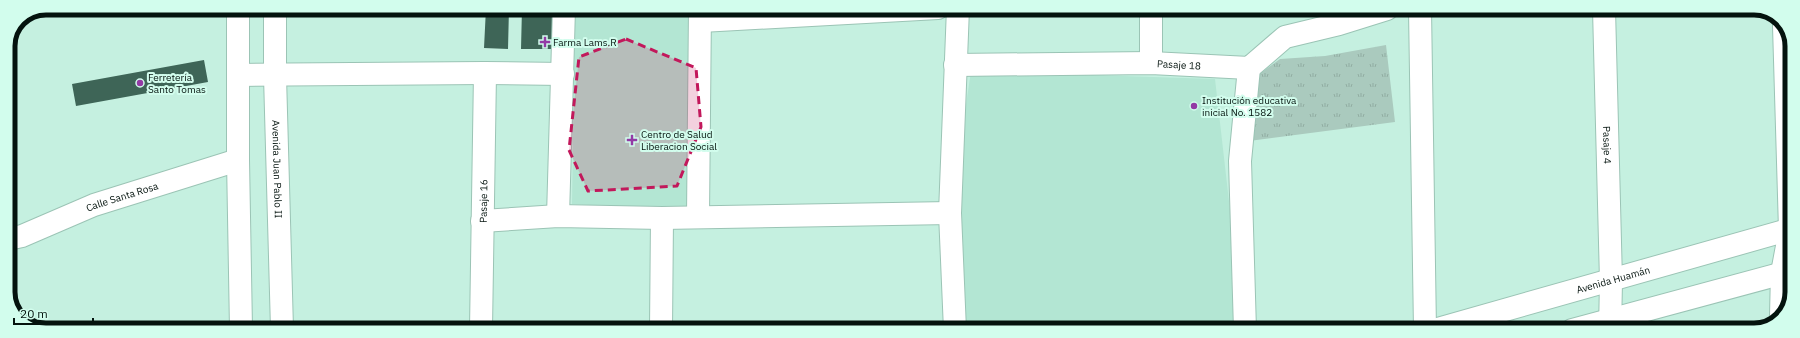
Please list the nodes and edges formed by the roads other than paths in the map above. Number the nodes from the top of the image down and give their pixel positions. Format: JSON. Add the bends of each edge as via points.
{"nodes":[{"id":1,"x":238,"y":15,"type":"edge"},
{"id":2,"x":275,"y":15,"type":"edge"},
{"id":3,"x":564,"y":15,"type":"edge"},
{"id":4,"x":700,"y":15,"type":"edge"},
{"id":5,"x":958,"y":15,"type":"edge"},
{"id":6,"x":1151,"y":15,"type":"edge"},
{"id":7,"x":1420,"y":15,"type":"edge"},
{"id":8,"x":1604,"y":15,"type":"edge"},
{"id":9,"x":1339,"y":16,"type":"edge"},
{"id":10,"x":1784,"y":41,"type":"edge"},
{"id":11,"x":1785,"y":60,"type":"edge"},
{"id":12,"x":1151,"y":64,"type":"junction"},
{"id":13,"x":955,"y":65,"type":"junction"},
{"id":14,"x":1248,"y":68,"type":"junction"},
{"id":15,"x":485,"y":73,"type":"junction"},
{"id":16,"x":563,"y":74,"type":"junction"},
{"id":17,"x":238,"y":75,"type":"junction"},
{"id":18,"x":275,"y":76,"type":"junction"},
{"id":19,"x":238,"y":160,"type":"junction"},
{"id":20,"x":950,"y":213,"type":"junction"},
{"id":21,"x":558,"y":216,"type":"junction"},
{"id":22,"x":698,"y":216,"type":"junction"},
{"id":23,"x":662,"y":218,"type":"junction"},
{"id":24,"x":482,"y":221,"type":"junction"},
{"id":25,"x":1785,"y":231,"type":"edge"},
{"id":26,"x":15,"y":238,"type":"edge"},
{"id":27,"x":1785,"y":273,"type":"edge"},
{"id":28,"x":1611,"y":281,"type":"junction"},
{"id":29,"x":241,"y":323,"type":"edge"},
{"id":30,"x":282,"y":323,"type":"edge"},
{"id":31,"x":481,"y":323,"type":"edge"},
{"id":32,"x":661,"y":323,"type":"edge"},
{"id":33,"x":955,"y":323,"type":"edge"},
{"id":34,"x":1245,"y":323,"type":"edge"},
{"id":35,"x":1425,"y":323,"type":"edge"},
{"id":36,"x":1459,"y":323,"type":"edge"},
{"id":37,"x":1610,"y":323,"type":"edge"},
{"id":38,"x":1617,"y":323,"type":"edge"}],
"edges":[{"from":1,"to":17,"type":"street"},
{"from":2,"to":18,"type":"street","name":"Avenida Juan Pablo II"},
{"from":3,"to":16,"type":"street"},
{"from":4,"to":22,"type":"street"},
{"from":5,"to":13,"type":"street"},
{"from":6,"to":12,"type":"street"},
{"from":7,"to":35,"type":"street"},
{"from":8,"to":28,"type":"street","name":"Pasaje 4"},
{"from":9,"to":14,"type":"street","via":[[1285,37]]},
{"from":10,"to":11,"type":"street"},
{"from":12,"to":13,"type":"street","name":"Pasaje 18"},
{"from":12,"to":14,"type":"street","name":"Pasaje 18"},
{"from":13,"to":20,"type":"street"},
{"from":14,"to":34,"type":"street","via":[[1240,161]]},
{"from":15,"to":16,"type":"street"},
{"from":15,"to":18,"type":"street"},
{"from":15,"to":24,"type":"street","name":"Pasaje 16"},
{"from":16,"to":21,"type":"street"},
{"from":17,"to":18,"type":"street"},
{"from":17,"to":19,"type":"street"},
{"from":18,"to":30,"type":"street","name":"Avenida Juan Pablo II"},
{"from":19,"to":26,"type":"street","name":"Calle Santa Rosa","via":[[94,205]]},
{"from":19,"to":29,"type":"street"},
{"from":20,"to":22,"type":"street"},
{"from":20,"to":33,"type":"street"},
{"from":21,"to":23,"type":"street"},
{"from":21,"to":24,"type":"street"},
{"from":22,"to":23,"type":"street"},
{"from":23,"to":32,"type":"street"},
{"from":24,"to":31,"type":"street","name":"Pasaje 16"},
{"from":25,"to":28,"type":"street","name":"Avenida Huamán"},
{"from":27,"to":38,"type":"street"},
{"from":28,"to":36,"type":"street","name":"Avenida Huamán"},
{"from":28,"to":37,"type":"street","name":"Pasaje 4"}]}
